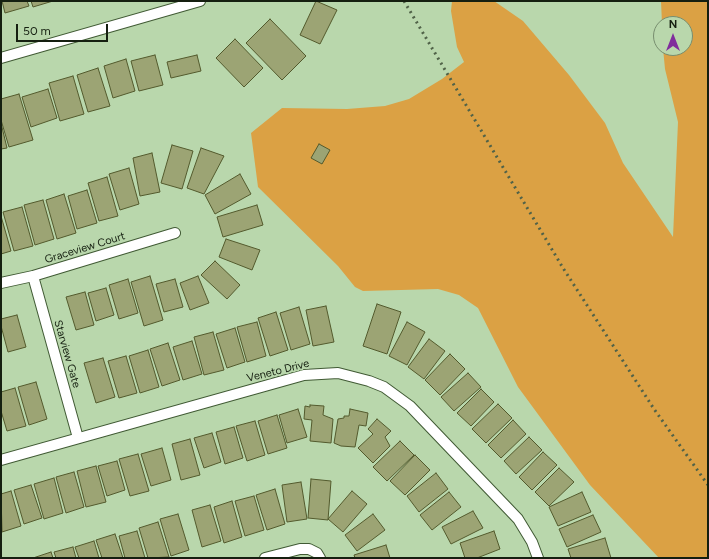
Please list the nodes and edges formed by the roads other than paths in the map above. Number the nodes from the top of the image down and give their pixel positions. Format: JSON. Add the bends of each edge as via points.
{"nodes":[{"id":1,"x":200,"y":1,"type":"edge"},
{"id":2,"x":1,"y":58,"type":"edge"},
{"id":3,"x":175,"y":233,"type":"dead end"},
{"id":4,"x":33,"y":276,"type":"junction"},
{"id":5,"x":1,"y":283,"type":"edge"},
{"id":6,"x":78,"y":438,"type":"junction"},
{"id":7,"x":1,"y":460,"type":"edge"},
{"id":8,"x":265,"y":558,"type":"edge"},
{"id":9,"x":320,"y":558,"type":"edge"},
{"id":10,"x":538,"y":558,"type":"edge"}],
"edges":[{"from":1,"to":2,"type":"street"},
{"from":3,"to":4,"type":"street","name":"Graceview Court"},
{"from":4,"to":5,"type":"street","name":"Graceview Court"},
{"from":4,"to":6,"type":"street","name":"Starview Gate"},
{"from":6,"to":7,"type":"street","name":"Veneto Drive"},
{"from":6,"to":10,"type":"street","name":"Veneto Drive","via":[[304,375],[338,373],[354,376],[384,387],[410,406],[518,519]]},
{"from":8,"to":9,"type":"street","via":[[300,549],[309,549]]}]}
